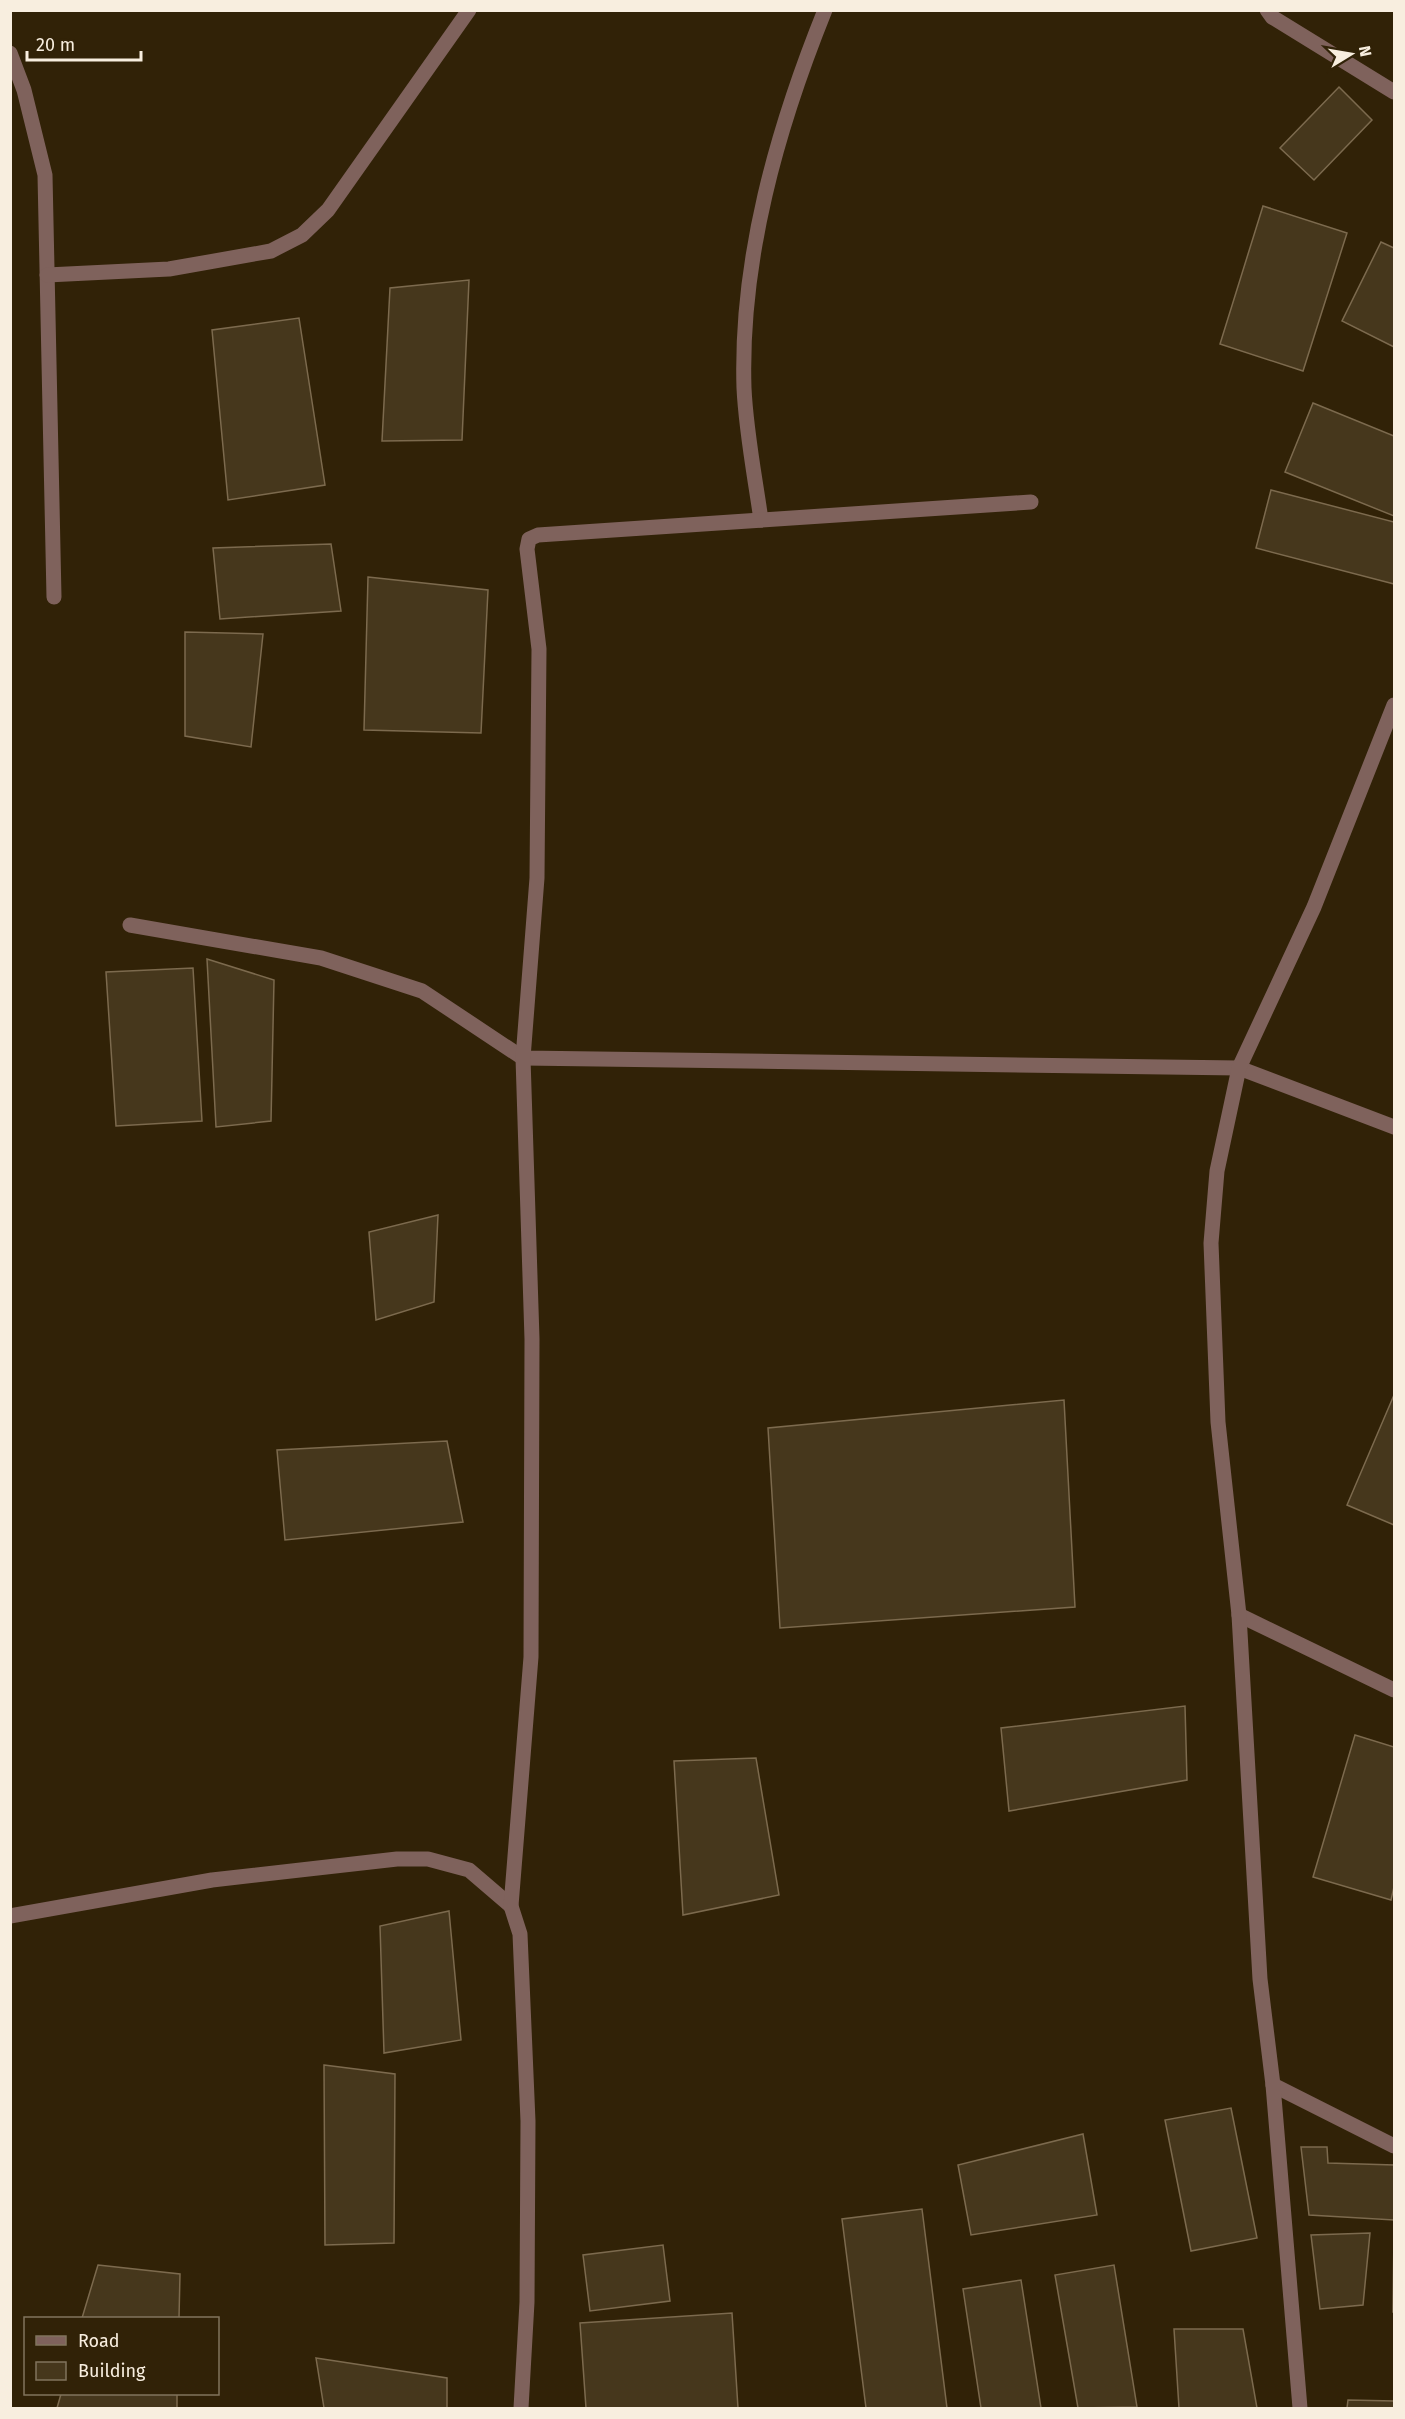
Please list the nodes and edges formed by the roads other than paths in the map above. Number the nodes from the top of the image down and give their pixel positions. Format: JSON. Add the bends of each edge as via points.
{"nodes":[{"id":1,"x":468,"y":10,"type":"edge"},
{"id":2,"x":825,"y":10,"type":"edge"},
{"id":3,"x":1266,"y":10,"type":"edge"},
{"id":4,"x":10,"y":53,"type":"edge"},
{"id":5,"x":1395,"y":92,"type":"edge"},
{"id":6,"x":47,"y":275,"type":"junction"},
{"id":7,"x":1031,"y":502,"type":"dead end"},
{"id":8,"x":761,"y":520,"type":"junction"},
{"id":9,"x":54,"y":597,"type":"dead end"},
{"id":10,"x":1395,"y":705,"type":"edge"},
{"id":11,"x":130,"y":925,"type":"dead end"},
{"id":12,"x":523,"y":1058,"type":"junction"},
{"id":13,"x":1239,"y":1068,"type":"junction"},
{"id":14,"x":1395,"y":1127,"type":"edge"},
{"id":15,"x":1239,"y":1615,"type":"junction"},
{"id":16,"x":1395,"y":1690,"type":"edge"},
{"id":17,"x":511,"y":1906,"type":"junction"},
{"id":18,"x":10,"y":1916,"type":"edge"},
{"id":19,"x":1273,"y":2085,"type":"junction"},
{"id":20,"x":1395,"y":2146,"type":"edge"},
{"id":21,"x":520,"y":2409,"type":"edge"},
{"id":22,"x":1300,"y":2409,"type":"edge"}],
"edges":[{"from":1,"to":6,"type":"street","via":[[328,210],[302,235],[271,251],[169,269]]},
{"from":2,"to":8,"type":"street","via":[[804,63],[766,188],[747,298],[744,389]]},
{"from":3,"to":5,"type":"street"},
{"from":4,"to":6,"type":"street","via":[[24,90],[45,175]]},
{"from":6,"to":9,"type":"street"},
{"from":7,"to":8,"type":"street"},
{"from":8,"to":12,"type":"street","via":[[538,535],[529,539],[539,649],[537,878]]},
{"from":10,"to":13,"type":"street","via":[[1314,907]]},
{"from":11,"to":12,"type":"street","via":[[321,958],[422,992]]},
{"from":12,"to":13,"type":"street"},
{"from":12,"to":17,"type":"street","via":[[532,1339],[531,1657]]},
{"from":13,"to":14,"type":"street"},
{"from":13,"to":15,"type":"street","via":[[1217,1171],[1211,1243],[1218,1422]]},
{"from":15,"to":16,"type":"street"},
{"from":15,"to":19,"type":"street","via":[[1260,1979]]},
{"from":17,"to":18,"type":"street","via":[[469,1870],[428,1859],[397,1859],[212,1880]]},
{"from":17,"to":21,"type":"street","via":[[520,1934],[528,2121],[526,2302]]},
{"from":19,"to":20,"type":"street"},
{"from":19,"to":22,"type":"street"}]}
